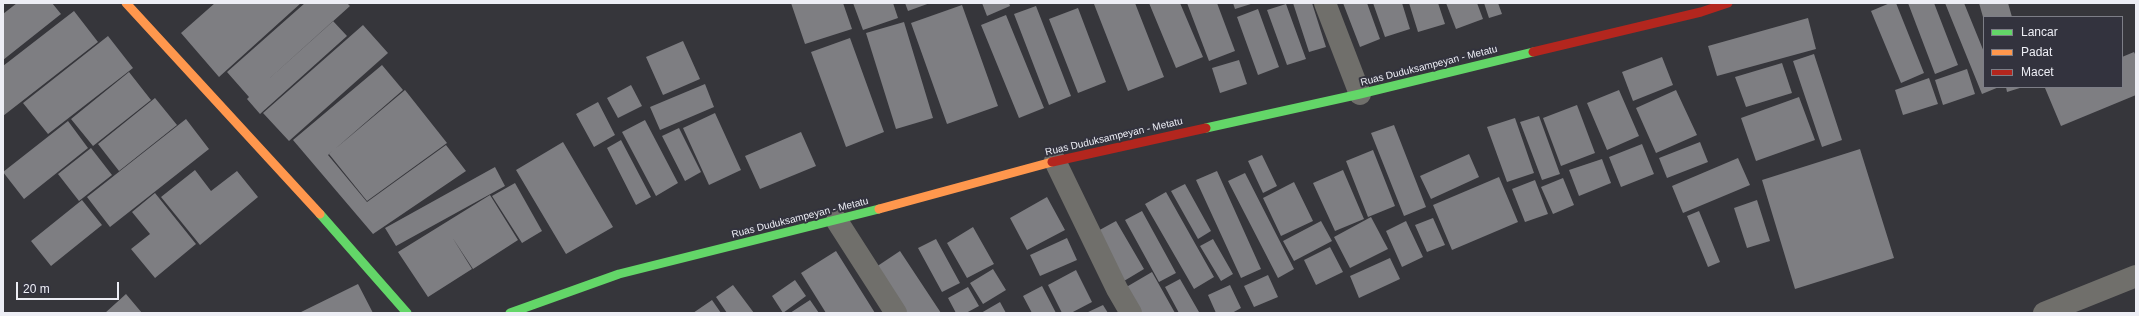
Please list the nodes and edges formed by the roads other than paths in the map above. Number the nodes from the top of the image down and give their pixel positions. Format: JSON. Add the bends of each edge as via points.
{"nodes":[{"id":1,"x":126,"y":3,"type":"edge"},
{"id":2,"x":1325,"y":3,"type":"edge"},
{"id":3,"x":1728,"y":3,"type":"edge"},
{"id":4,"x":1699,"y":7,"type":"edge"},
{"id":5,"x":1360,"y":94,"type":"junction"},
{"id":6,"x":1055,"y":161,"type":"junction"},
{"id":7,"x":837,"y":221,"type":"junction"},
{"id":8,"x":2136,"y":276,"type":"edge"},
{"id":9,"x":407,"y":313,"type":"edge"},
{"id":10,"x":510,"y":313,"type":"edge"},
{"id":11,"x":896,"y":313,"type":"edge"},
{"id":12,"x":1131,"y":313,"type":"edge"},
{"id":13,"x":2044,"y":313,"type":"edge"}],
"edges":[{"from":1,"to":9,"type":"main road","via":[[291,181]]},
{"from":2,"to":5,"type":"street"},
{"from":3,"to":4,"type":"main road","name":"Ruas Duduksampeyan - Metatu"},
{"from":4,"to":5,"type":"main road","name":"Ruas Duduksampeyan - Metatu"},
{"from":5,"to":6,"type":"main road","name":"Ruas Duduksampeyan - Metatu"},
{"from":6,"to":7,"type":"main road","name":"Ruas Duduksampeyan - Metatu"},
{"from":6,"to":12,"type":"street","via":[[1116,289]]},
{"from":7,"to":10,"type":"main road","name":"Ruas Duduksampeyan - Metatu","via":[[619,274]]},
{"from":7,"to":11,"type":"street"},
{"from":8,"to":13,"type":"street"}]}
